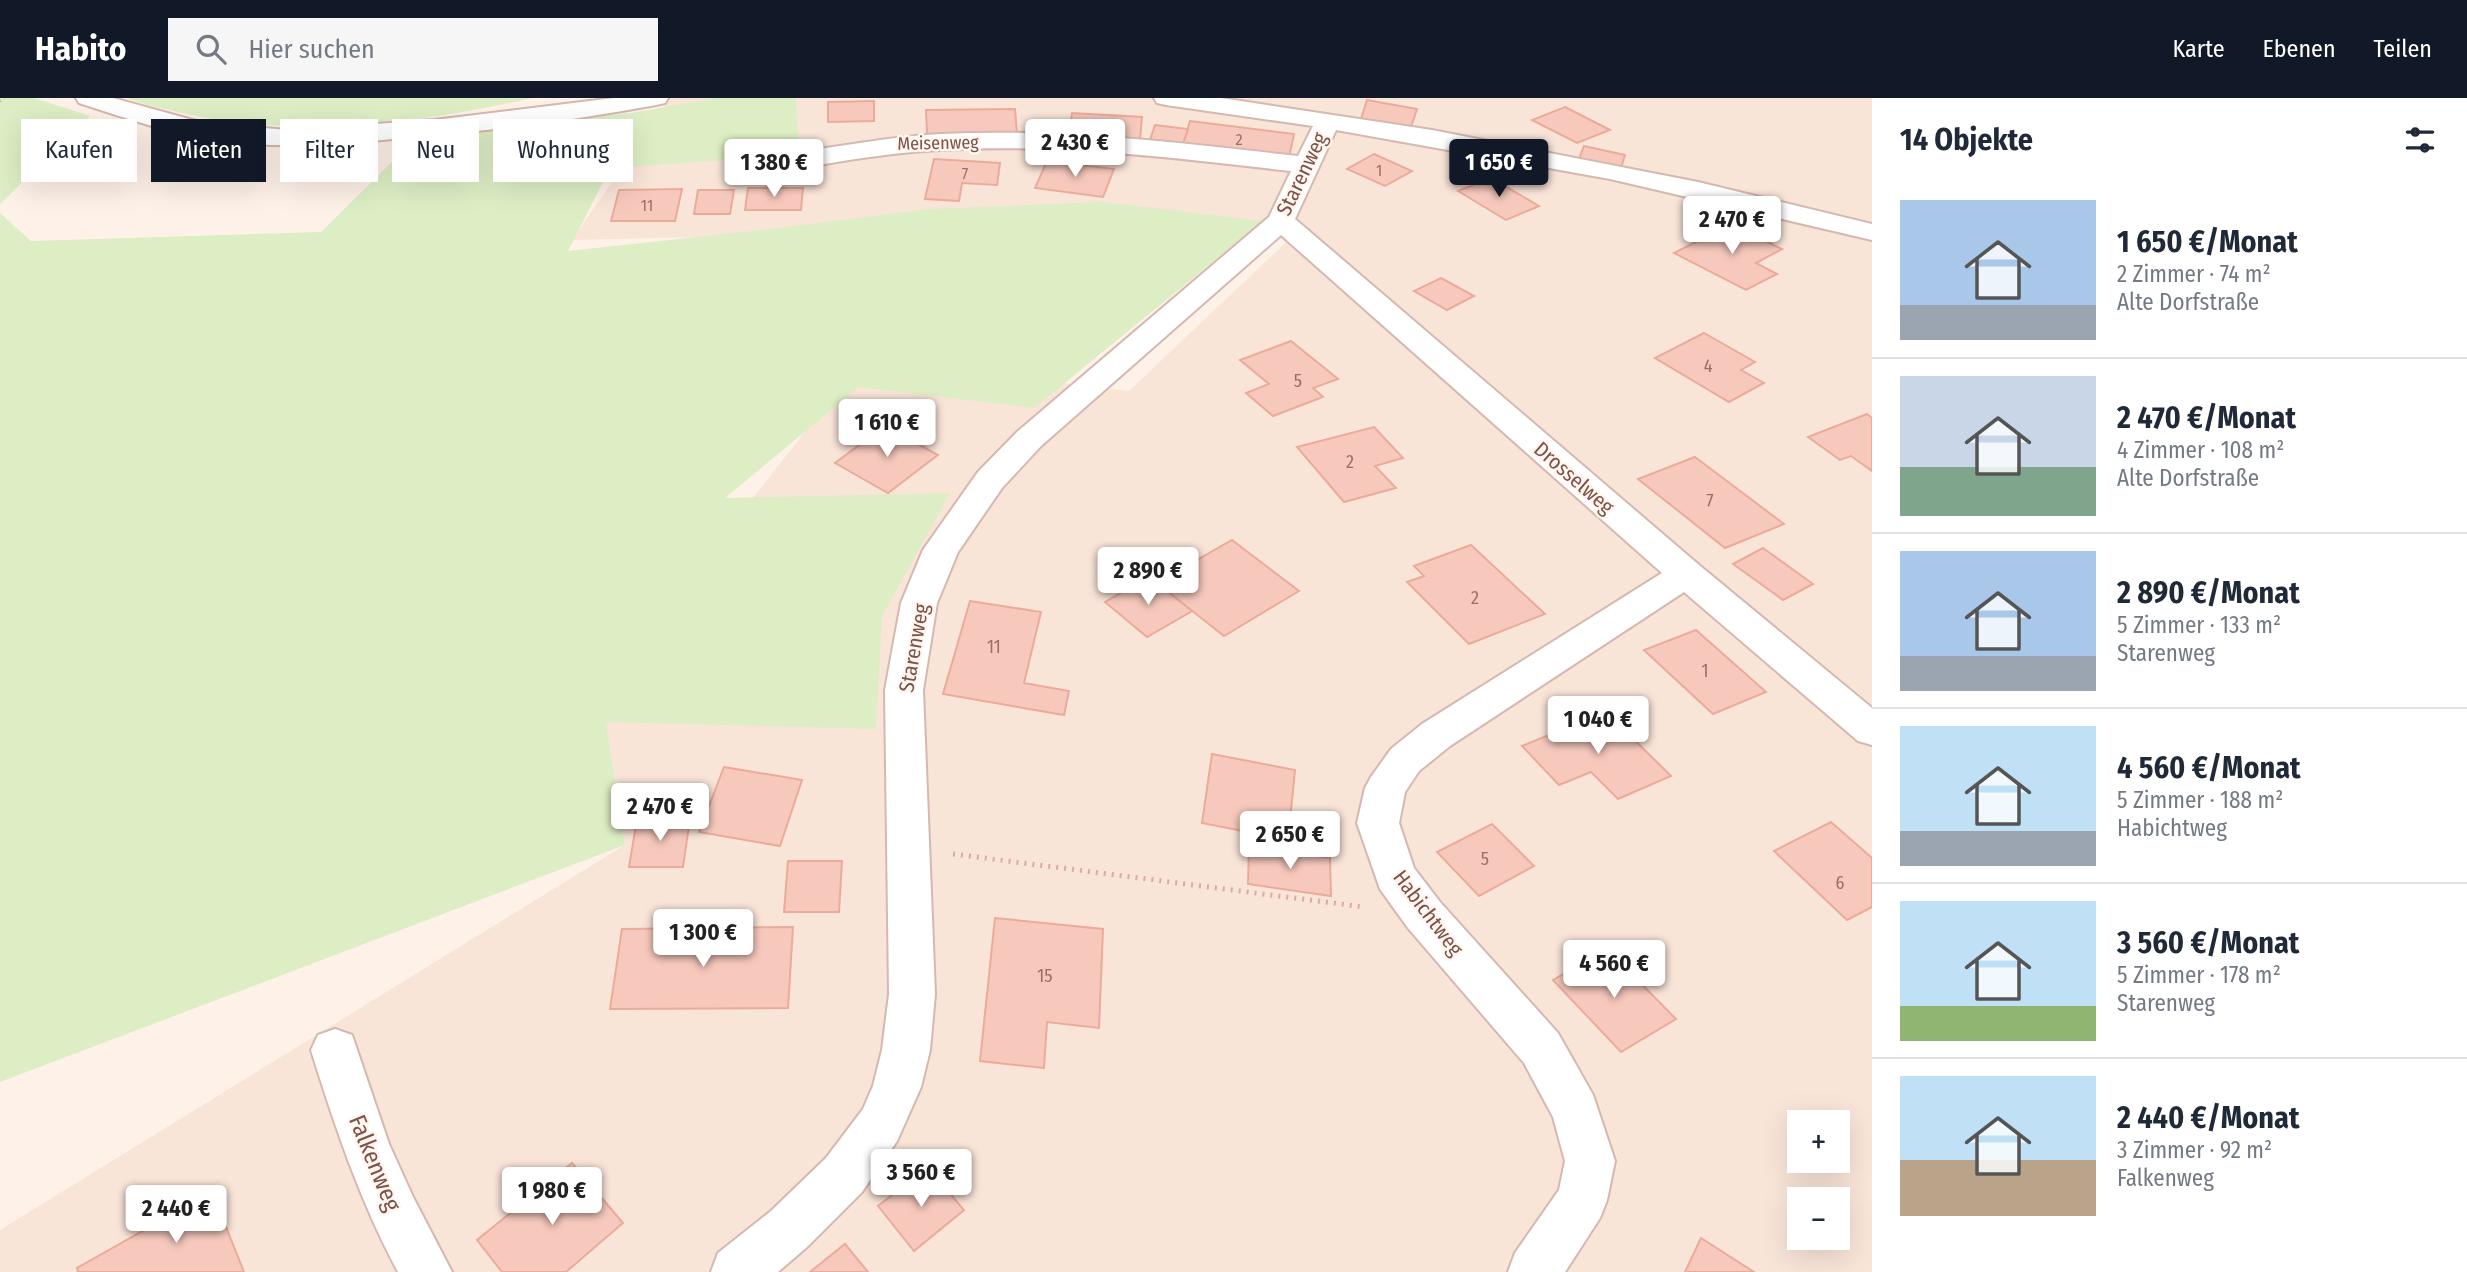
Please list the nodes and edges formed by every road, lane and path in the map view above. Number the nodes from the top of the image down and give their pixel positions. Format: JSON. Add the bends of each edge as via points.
{"nodes":[{"id":1,"x":88,"y":98,"type":"edge"},
{"id":2,"x":583,"y":98,"type":"edge"},
{"id":3,"x":656,"y":98,"type":"edge"},
{"id":4,"x":1166,"y":98,"type":"edge"},
{"id":5,"x":504,"y":119,"type":"edge"},
{"id":6,"x":512,"y":119,"type":"edge"},
{"id":7,"x":1328,"y":120,"type":"junction"},
{"id":8,"x":493,"y":121,"type":"edge"},
{"id":9,"x":819,"y":157,"type":"dead end"},
{"id":10,"x":1309,"y":165,"type":"junction"},
{"id":11,"x":1281,"y":221,"type":"junction"},
{"id":12,"x":1872,"y":232,"type":"edge"},
{"id":13,"x":1686,"y":574,"type":"junction"},
{"id":14,"x":1872,"y":730,"type":"edge"},
{"id":15,"x":907,"y":848,"type":"junction"},
{"id":16,"x":1424,"y":915,"type":"junction"},
{"id":17,"x":335,"y":1050,"type":"dead end"},
{"id":18,"x":426,"y":1272,"type":"edge"},
{"id":19,"x":737,"y":1272,"type":"edge"},
{"id":20,"x":1534,"y":1272,"type":"edge"}],
"edges":[{"from":1,"to":8,"type":"street","via":[[202,130],[270,136]]},
{"from":2,"to":5,"type":"street"},
{"from":3,"to":6,"type":"street"},
{"from":4,"to":7,"type":"street"},
{"from":7,"to":10,"type":"street","name":"Starenweg"},
{"from":7,"to":12,"type":"street","via":[[1710,194]]},
{"from":9,"to":10,"type":"street","name":"Meisenweg","via":[[918,142],[1055,143]]},
{"from":10,"to":11,"type":"street","name":"Starenweg"},
{"from":11,"to":13,"type":"street","name":"Drosselweg"},
{"from":11,"to":15,"type":"street","name":"Starenweg","via":[[1029,439],[990,480],[941,550],[919,603],[904,690]]},
{"from":13,"to":14,"type":"street","name":"Drosselweg"},
{"from":13,"to":16,"type":"street","name":"Habichtweg","via":[[1436,735],[1405,760],[1385,789],[1378,823],[1395,876]]},
{"from":15,"to":16,"type":"path"},
{"from":15,"to":19,"type":"street","name":"Starenweg","via":[[912,994],[897,1087],[880,1125],[844,1175]]},
{"from":16,"to":20,"type":"street","name":"Habichtweg","via":[[1541,1048],[1576,1111],[1590,1161],[1582,1200]]},
{"from":17,"to":18,"type":"street","name":"Falkenweg","via":[[365,1145]]}]}
